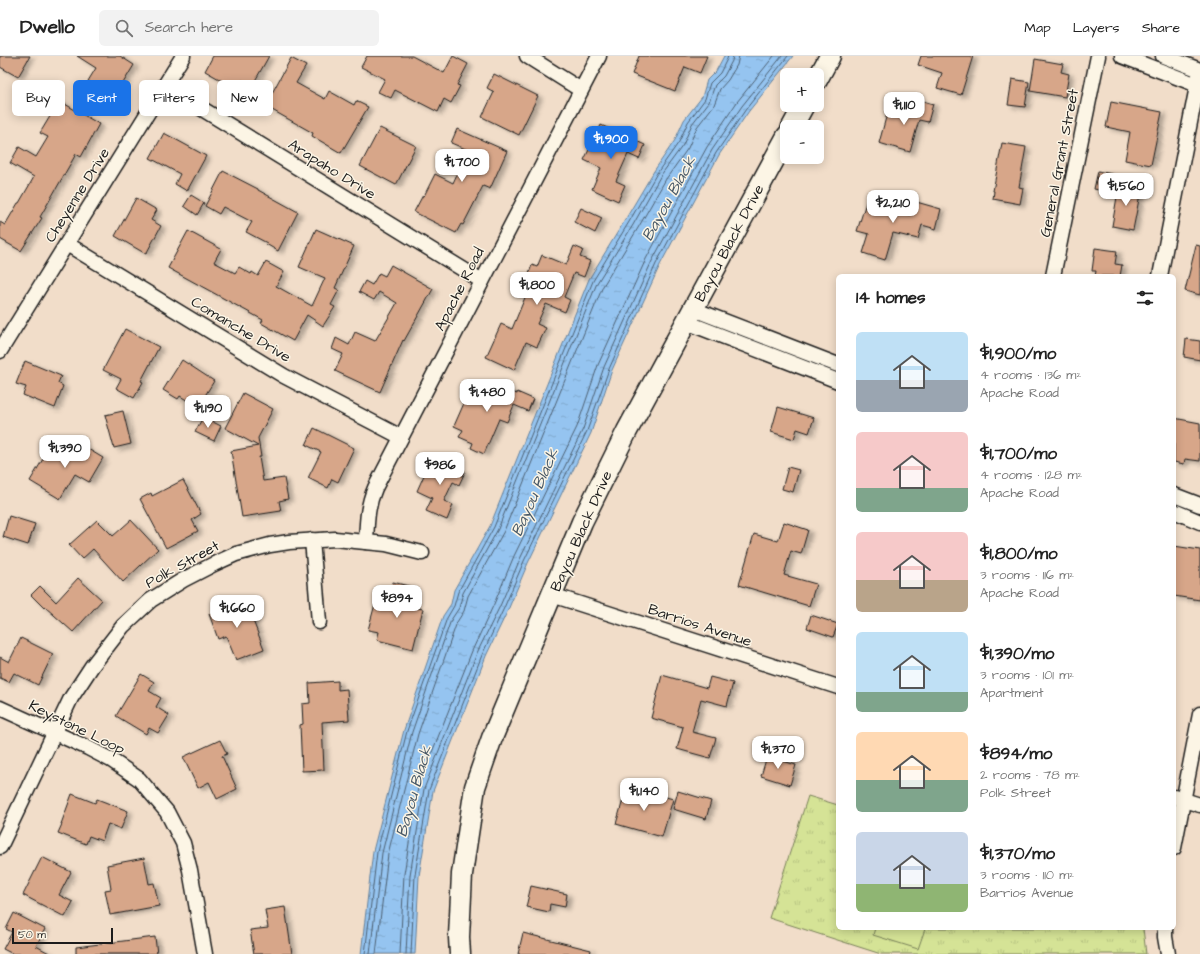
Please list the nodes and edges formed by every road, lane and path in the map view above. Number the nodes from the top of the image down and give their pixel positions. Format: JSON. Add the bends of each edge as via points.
{"nodes":[{"id":1,"x":183,"y":56,"type":"edge"},
{"id":2,"x":527,"y":56,"type":"edge"},
{"id":3,"x":598,"y":56,"type":"edge"},
{"id":4,"x":830,"y":56,"type":"edge"},
{"id":5,"x":1098,"y":56,"type":"edge"},
{"id":6,"x":1122,"y":56,"type":"edge"},
{"id":7,"x":1163,"y":56,"type":"edge"},
{"id":8,"x":824,"y":68,"type":"edge"},
{"id":9,"x":1200,"y":70,"type":"edge"},
{"id":10,"x":169,"y":80,"type":"edge"},
{"id":11,"x":1199,"y":86,"type":"edge"},
{"id":12,"x":581,"y":90,"type":"junction"},
{"id":13,"x":209,"y":113,"type":"edge"},
{"id":14,"x":146,"y":116,"type":"edge"},
{"id":15,"x":780,"y":149,"type":"edge"},
{"id":16,"x":67,"y":244,"type":"junction"},
{"id":17,"x":1053,"y":274,"type":"edge"},
{"id":18,"x":1160,"y":274,"type":"edge"},
{"id":19,"x":482,"y":281,"type":"junction"},
{"id":20,"x":690,"y":315,"type":"junction"},
{"id":21,"x":0,"y":351,"type":"edge"},
{"id":22,"x":836,"y":363,"type":"edge"},
{"id":23,"x":836,"y":380,"type":"edge"},
{"id":24,"x":401,"y":437,"type":"junction"},
{"id":25,"x":1176,"y":495,"type":"edge"},
{"id":26,"x":1200,"y":504,"type":"edge"},
{"id":27,"x":1176,"y":513,"type":"edge"},
{"id":28,"x":1200,"y":522,"type":"edge"},
{"id":29,"x":312,"y":540,"type":"junction"},
{"id":30,"x":366,"y":542,"type":"junction"},
{"id":31,"x":422,"y":553,"type":"dead end"},
{"id":32,"x":552,"y":595,"type":"junction"},
{"id":33,"x":319,"y":622,"type":"dead end"},
{"id":34,"x":836,"y":687,"type":"edge"},
{"id":35,"x":0,"y":708,"type":"edge"},
{"id":36,"x":1200,"y":714,"type":"edge"},
{"id":37,"x":55,"y":733,"type":"junction"},
{"id":38,"x":1179,"y":798,"type":"edge"},
{"id":39,"x":1200,"y":805,"type":"edge"},
{"id":40,"x":1176,"y":828,"type":"edge"},
{"id":41,"x":0,"y":847,"type":"edge"},
{"id":42,"x":1165,"y":930,"type":"edge"},
{"id":43,"x":204,"y":954,"type":"edge"},
{"id":44,"x":460,"y":954,"type":"edge"},
{"id":45,"x":1168,"y":954,"type":"edge"}],
"edges":[{"from":1,"to":10,"type":"street","name":"Cheyenne Drive"},
{"from":2,"to":12,"type":"street"},
{"from":3,"to":12,"type":"street","name":"Apache Road"},
{"from":4,"to":8,"type":"main road"},
{"from":5,"to":17,"type":"street","name":"General Grant Street"},
{"from":6,"to":11,"type":"street"},
{"from":7,"to":9,"type":"street"},
{"from":9,"to":11,"type":"street"},
{"from":11,"to":18,"type":"street"},
{"from":12,"to":19,"type":"street","name":"Apache Road"},
{"from":13,"to":19,"type":"street","name":"Arapaho Drive"},
{"from":14,"to":16,"type":"street","name":"Cheyenne Drive"},
{"from":15,"to":20,"type":"main road","name":"Bayou Black Drive"},
{"from":16,"to":21,"type":"street","name":"Cheyenne Drive"},
{"from":16,"to":24,"type":"street","name":"Comanche Drive","via":[[284,376]]},
{"from":19,"to":24,"type":"street","name":"Apache Road"},
{"from":20,"to":22,"type":"street"},
{"from":20,"to":23,"type":"street"},
{"from":20,"to":32,"type":"main road","name":"Bayou Black Drive","via":[[627,431],[582,522]]},
{"from":24,"to":30,"type":"street","name":"Apache Road","via":[[369,501]]},
{"from":25,"to":26,"type":"street"},
{"from":27,"to":28,"type":"street"},
{"from":29,"to":30,"type":"street","name":"Polk Street"},
{"from":29,"to":33,"type":"street"},
{"from":29,"to":37,"type":"street","name":"Polk Street","via":[[288,542],[236,554],[183,580],[151,600],[123,626],[92,666],[71,698]]},
{"from":30,"to":31,"type":"street","name":"Polk Street"},
{"from":32,"to":34,"type":"street","name":"Barrios Avenue"},
{"from":32,"to":44,"type":"main road","name":"Bayou Black Drive","via":[[492,738],[475,787],[462,874],[458,937]]},
{"from":35,"to":37,"type":"street","name":"Keystone Loop"},
{"from":36,"to":38,"type":"street"},
{"from":37,"to":41,"type":"street","name":"Polk Street"},
{"from":37,"to":43,"type":"street","name":"Keystone Loop","via":[[111,760],[139,779],[167,812],[183,843]]},
{"from":38,"to":39,"type":"street"},
{"from":38,"to":40,"type":"street"},
{"from":42,"to":45,"type":"street"}]}
